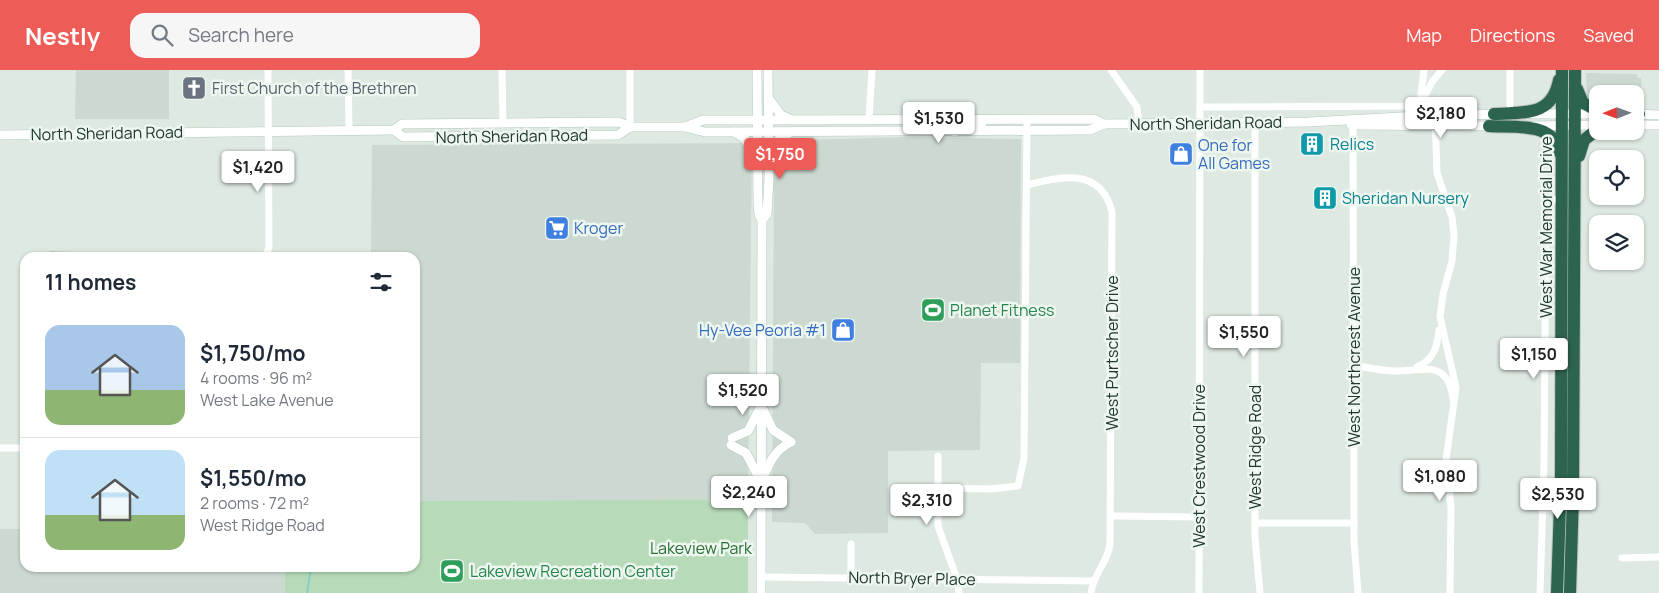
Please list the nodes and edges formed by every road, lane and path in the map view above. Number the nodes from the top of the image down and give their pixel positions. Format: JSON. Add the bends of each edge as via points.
{"nodes":[{"id":1,"x":268,"y":70,"type":"edge"},
{"id":2,"x":348,"y":70,"type":"edge"},
{"id":3,"x":502,"y":70,"type":"edge"},
{"id":4,"x":630,"y":70,"type":"edge"},
{"id":5,"x":757,"y":70,"type":"edge"},
{"id":6,"x":768,"y":70,"type":"edge"},
{"id":7,"x":872,"y":70,"type":"edge"},
{"id":8,"x":1111,"y":70,"type":"edge"},
{"id":9,"x":1200,"y":70,"type":"edge"},
{"id":10,"x":1424,"y":70,"type":"edge"},
{"id":11,"x":1442,"y":70,"type":"edge"},
{"id":12,"x":1510,"y":70,"type":"edge"},
{"id":13,"x":1561,"y":70,"type":"edge"},
{"id":14,"x":1575,"y":70,"type":"edge"},
{"id":15,"x":769,"y":98,"type":"junction"},
{"id":16,"x":757,"y":100,"type":"junction"},
{"id":17,"x":1510,"y":105,"type":"dead end"},
{"id":18,"x":1420,"y":106,"type":"junction"},
{"id":19,"x":1200,"y":107,"type":"junction"},
{"id":20,"x":1589,"y":108,"type":"edge"},
{"id":21,"x":1589,"y":114,"type":"edge"},
{"id":22,"x":1435,"y":115,"type":"junction"},
{"id":23,"x":1659,"y":115,"type":"edge"},
{"id":24,"x":1420,"y":116,"type":"junction"},
{"id":25,"x":1644,"y":116,"type":"edge"},
{"id":26,"x":869,"y":119,"type":"junction"},
{"id":27,"x":909,"y":119,"type":"junction"},
{"id":28,"x":998,"y":119,"type":"junction"},
{"id":29,"x":1027,"y":119,"type":"junction"},
{"id":30,"x":735,"y":120,"type":"junction"},
{"id":31,"x":757,"y":120,"type":"junction"},
{"id":32,"x":769,"y":120,"type":"junction"},
{"id":33,"x":792,"y":120,"type":"junction"},
{"id":34,"x":1492,"y":120,"type":"junction"},
{"id":35,"x":1569,"y":120,"type":"junction"},
{"id":36,"x":1644,"y":120,"type":"edge"},
{"id":37,"x":1200,"y":122,"type":"junction"},
{"id":38,"x":1255,"y":122,"type":"junction"},
{"id":39,"x":1353,"y":122,"type":"junction"},
{"id":40,"x":503,"y":123,"type":"junction"},
{"id":41,"x":532,"y":123,"type":"junction"},
{"id":42,"x":1139,"y":123,"type":"junction"},
{"id":43,"x":475,"y":124,"type":"junction"},
{"id":44,"x":1104,"y":124,"type":"junction"},
{"id":45,"x":1589,"y":125,"type":"edge"},
{"id":46,"x":1659,"y":125,"type":"edge"},
{"id":47,"x":630,"y":127,"type":"junction"},
{"id":48,"x":685,"y":127,"type":"junction"},
{"id":49,"x":1420,"y":127,"type":"junction"},
{"id":50,"x":1435,"y":127,"type":"junction"},
{"id":51,"x":0,"y":128,"type":"edge"},
{"id":52,"x":349,"y":130,"type":"junction"},
{"id":53,"x":394,"y":130,"type":"junction"},
{"id":54,"x":269,"y":131,"type":"junction"},
{"id":55,"x":757,"y":131,"type":"junction"},
{"id":56,"x":769,"y":131,"type":"junction"},
{"id":57,"x":792,"y":131,"type":"junction"},
{"id":58,"x":1027,"y":131,"type":"junction"},
{"id":59,"x":734,"y":132,"type":"junction"},
{"id":60,"x":840,"y":132,"type":"junction"},
{"id":61,"x":955,"y":132,"type":"junction"},
{"id":62,"x":17,"y":134,"type":"junction"},
{"id":63,"x":0,"y":135,"type":"edge"},
{"id":64,"x":1589,"y":135,"type":"edge"},
{"id":65,"x":501,"y":136,"type":"junction"},
{"id":66,"x":0,"y":140,"type":"edge"},
{"id":67,"x":769,"y":151,"type":"junction"},
{"id":68,"x":757,"y":156,"type":"junction"},
{"id":69,"x":1027,"y":185,"type":"junction"},
{"id":70,"x":1562,"y":199,"type":"junction"},
{"id":71,"x":762,"y":220,"type":"junction"},
{"id":72,"x":1574,"y":221,"type":"junction"},
{"id":73,"x":267,"y":252,"type":"edge"},
{"id":74,"x":1440,"y":314,"type":"junction"},
{"id":75,"x":1354,"y":365,"type":"junction"},
{"id":76,"x":1412,"y":369,"type":"junction"},
{"id":77,"x":762,"y":403,"type":"junction"},
{"id":78,"x":1453,"y":414,"type":"junction"},
{"id":79,"x":0,"y":448,"type":"edge"},
{"id":80,"x":20,"y":448,"type":"edge"},
{"id":81,"x":938,"y":456,"type":"dead end"},
{"id":82,"x":762,"y":483,"type":"junction"},
{"id":83,"x":937,"y":488,"type":"junction"},
{"id":84,"x":1544,"y":509,"type":"junction"},
{"id":85,"x":1567,"y":509,"type":"junction"},
{"id":86,"x":1111,"y":516,"type":"junction"},
{"id":87,"x":1199,"y":517,"type":"junction"},
{"id":88,"x":1255,"y":523,"type":"junction"},
{"id":89,"x":1354,"y":523,"type":"junction"},
{"id":90,"x":851,"y":544,"type":"dead end"},
{"id":91,"x":1622,"y":558,"type":"dead end"},
{"id":92,"x":1659,"y":558,"type":"edge"},
{"id":93,"x":761,"y":577,"type":"junction"},
{"id":94,"x":851,"y":578,"type":"junction"},
{"id":95,"x":957,"y":579,"type":"junction"},
{"id":96,"x":1094,"y":581,"type":"junction"},
{"id":97,"x":761,"y":593,"type":"edge"},
{"id":98,"x":958,"y":593,"type":"edge"},
{"id":99,"x":1091,"y":593,"type":"edge"},
{"id":100,"x":1199,"y":593,"type":"edge"},
{"id":101,"x":1260,"y":593,"type":"edge"},
{"id":102,"x":1358,"y":593,"type":"edge"},
{"id":103,"x":1450,"y":593,"type":"edge"},
{"id":104,"x":1540,"y":593,"type":"edge"},
{"id":105,"x":1557,"y":593,"type":"edge"},
{"id":106,"x":1570,"y":593,"type":"edge"}],
"edges":[{"from":1,"to":54,"type":"street"},
{"from":2,"to":52,"type":"street"},
{"from":3,"to":40,"type":"street"},
{"from":4,"to":47,"type":"street"},
{"from":5,"to":16,"type":"main road"},
{"from":6,"to":15,"type":"main road"},
{"from":7,"to":26,"type":"street"},
{"from":8,"to":42,"type":"street","via":[[1137,107]]},
{"from":9,"to":19,"type":"street","name":"West Crestwood Drive"},
{"from":10,"to":18,"type":"street"},
{"from":11,"to":18,"type":"street","via":[[1430,84]]},
{"from":12,"to":17,"type":"street"},
{"from":13,"to":34,"type":"highway","via":[[1555,94],[1542,108]]},
{"from":13,"to":35,"type":"highway","name":"West War Memorial Drive"},
{"from":14,"to":20,"type":"highway","via":[[1580,99]]},
{"from":14,"to":35,"type":"highway","name":"West War Memorial Drive"},
{"from":15,"to":32,"type":"main road"},
{"from":15,"to":33,"type":"main road","via":[[781,116]]},
{"from":16,"to":30,"type":"main road","via":[[745,115]]},
{"from":16,"to":31,"type":"main road"},
{"from":18,"to":19,"type":"street"},
{"from":18,"to":24,"type":"street"},
{"from":19,"to":37,"type":"street","name":"West Crestwood Drive"},
{"from":21,"to":35,"type":"main road","name":"North Sheridan Road"},
{"from":22,"to":24,"type":"main road","name":"North Sheridan Road"},
{"from":22,"to":34,"type":"main road","name":"North Sheridan Road"},
{"from":22,"to":50,"type":"street"},
{"from":23,"to":25,"type":"main road"},
{"from":24,"to":39,"type":"main road","name":"North Sheridan Road"},
{"from":24,"to":49,"type":"street"},
{"from":26,"to":27,"type":"main road","name":"North Sheridan Road"},
{"from":26,"to":33,"type":"main road","name":"North Sheridan Road"},
{"from":26,"to":60,"type":"main road","via":[[865,125],[850,126]]},
{"from":27,"to":28,"type":"main road","name":"North Sheridan Road"},
{"from":27,"to":61,"type":"main road","via":[[945,125]]},
{"from":28,"to":29,"type":"main road","name":"North Sheridan Road"},
{"from":28,"to":61,"type":"main road","via":[[962,125]]},
{"from":29,"to":44,"type":"main road","name":"North Sheridan Road","via":[[1094,119]]},
{"from":29,"to":58,"type":"street"},
{"from":30,"to":31,"type":"main road","name":"North Sheridan Road"},
{"from":30,"to":48,"type":"main road","name":"North Sheridan Road","via":[[703,120]]},
{"from":31,"to":32,"type":"main road","name":"North Sheridan Road"},
{"from":31,"to":55,"type":"main road"},
{"from":32,"to":33,"type":"main road","name":"North Sheridan Road"},
{"from":32,"to":56,"type":"main road"},
{"from":34,"to":35,"type":"main road","name":"North Sheridan Road"},
{"from":34,"to":50,"type":"main road","name":"North Sheridan Road"},
{"from":34,"to":70,"type":"highway","via":[[1551,134],[1559,150]]},
{"from":35,"to":45,"type":"main road","name":"North Sheridan Road"},
{"from":35,"to":70,"type":"highway","name":"West War Memorial Drive"},
{"from":35,"to":72,"type":"highway","name":"West War Memorial Drive"},
{"from":36,"to":46,"type":"main road"},
{"from":37,"to":38,"type":"main road","name":"North Sheridan Road"},
{"from":37,"to":42,"type":"main road","name":"North Sheridan Road"},
{"from":37,"to":87,"type":"street","name":"West Crestwood Drive"},
{"from":38,"to":39,"type":"main road","name":"North Sheridan Road"},
{"from":38,"to":88,"type":"street","name":"West Ridge Road"},
{"from":39,"to":49,"type":"main road","name":"North Sheridan Road"},
{"from":39,"to":75,"type":"street","name":"West Northcrest Avenue"},
{"from":40,"to":41,"type":"main road","name":"North Sheridan Road"},
{"from":40,"to":43,"type":"main road","name":"North Sheridan Road"},
{"from":41,"to":47,"type":"main road","name":"North Sheridan Road","via":[[619,122]]},
{"from":41,"to":65,"type":"main road"},
{"from":42,"to":44,"type":"main road","name":"North Sheridan Road"},
{"from":43,"to":53,"type":"main road","name":"North Sheridan Road","via":[[402,124]]},
{"from":43,"to":65,"type":"main road","via":[[490,128]]},
{"from":44,"to":58,"type":"main road","name":"North Sheridan Road","via":[[1090,130]]},
{"from":47,"to":48,"type":"main road","name":"North Sheridan Road"},
{"from":47,"to":65,"type":"main road","name":"North Sheridan Road","via":[[618,135]]},
{"from":48,"to":59,"type":"main road","name":"North Sheridan Road","via":[[705,132]]},
{"from":49,"to":50,"type":"main road","name":"North Sheridan Road"},
{"from":50,"to":74,"type":"street","via":[[1437,173],[1452,217],[1454,235],[1452,261]]},
{"from":51,"to":62,"type":"main road"},
{"from":52,"to":53,"type":"main road","name":"North Sheridan Road"},
{"from":52,"to":54,"type":"main road","name":"North Sheridan Road"},
{"from":53,"to":65,"type":"main road","name":"North Sheridan Road","via":[[402,137]]},
{"from":54,"to":62,"type":"main road","name":"North Sheridan Road"},
{"from":54,"to":73,"type":"street"},
{"from":55,"to":56,"type":"main road","name":"North Sheridan Road"},
{"from":55,"to":59,"type":"main road","name":"North Sheridan Road"},
{"from":55,"to":68,"type":"main road"},
{"from":56,"to":57,"type":"main road","name":"North Sheridan Road"},
{"from":56,"to":67,"type":"main road"},
{"from":57,"to":60,"type":"main road","name":"North Sheridan Road"},
{"from":57,"to":67,"type":"main road"},
{"from":58,"to":61,"type":"main road","name":"North Sheridan Road"},
{"from":58,"to":69,"type":"street"},
{"from":59,"to":68,"type":"main road","via":[[744,138]]},
{"from":60,"to":61,"type":"main road","name":"North Sheridan Road"},
{"from":62,"to":63,"type":"main road","name":"North Sheridan Road"},
{"from":62,"to":66,"type":"main road"},
{"from":64,"to":72,"type":"highway","via":[[1580,151]]},
{"from":67,"to":71,"type":"main road","via":[[767,214]]},
{"from":68,"to":71,"type":"main road","via":[[759,215]]},
{"from":69,"to":83,"type":"street","via":[[1024,458],[1018,486]]},
{"from":69,"to":86,"type":"street","name":"West Purtscher Drive","via":[[1058,178],[1082,178],[1102,190],[1111,207]]},
{"from":70,"to":84,"type":"street","via":[[1550,200],[1546,205]]},
{"from":70,"to":85,"type":"highway","name":"West War Memorial Drive"},
{"from":71,"to":77,"type":"main road"},
{"from":72,"to":85,"type":"highway","name":"West War Memorial Drive"},
{"from":74,"to":76,"type":"street","via":[[1434,352],[1428,361]]},
{"from":74,"to":78,"type":"street","via":[[1442,335],[1456,381]]},
{"from":75,"to":76,"type":"street","via":[[1383,370]]},
{"from":75,"to":89,"type":"street","name":"West Northcrest Avenue"},
{"from":76,"to":78,"type":"street","via":[[1430,368],[1446,379],[1453,395]]},
{"from":77,"to":82,"type":"main road"},
{"from":77,"to":82,"type":"main road","via":[[748,431],[732,442],[746,452]]},
{"from":77,"to":82,"type":"main road","via":[[773,430],[791,442],[774,454]]},
{"from":78,"to":103,"type":"street","via":[[1446,460],[1451,507]]},
{"from":79,"to":80,"type":"street"},
{"from":81,"to":83,"type":"street"},
{"from":82,"to":93,"type":"main road"},
{"from":83,"to":95,"type":"street","via":[[939,531]]},
{"from":84,"to":85,"type":"street"},
{"from":84,"to":104,"type":"street"},
{"from":85,"to":105,"type":"highway","name":"West War Memorial Drive"},
{"from":85,"to":106,"type":"highway","name":"West War Memorial Drive"},
{"from":86,"to":87,"type":"street"},
{"from":86,"to":96,"type":"street","name":"West Purtscher Drive","via":[[1109,551]]},
{"from":87,"to":100,"type":"street","name":"West Crestwood Drive"},
{"from":88,"to":89,"type":"street"},
{"from":88,"to":101,"type":"street","name":"West Ridge Road"},
{"from":89,"to":102,"type":"street","name":"West Northcrest Avenue"},
{"from":90,"to":94,"type":"street"},
{"from":91,"to":92,"type":"street"},
{"from":93,"to":94,"type":"street","name":"North Bryer Place"},
{"from":93,"to":97,"type":"main road"},
{"from":94,"to":95,"type":"street","name":"North Bryer Place"},
{"from":95,"to":96,"type":"street","name":"North Bryer Place"},
{"from":95,"to":98,"type":"street"},
{"from":96,"to":99,"type":"street","name":"West Purtscher Drive"}]}
